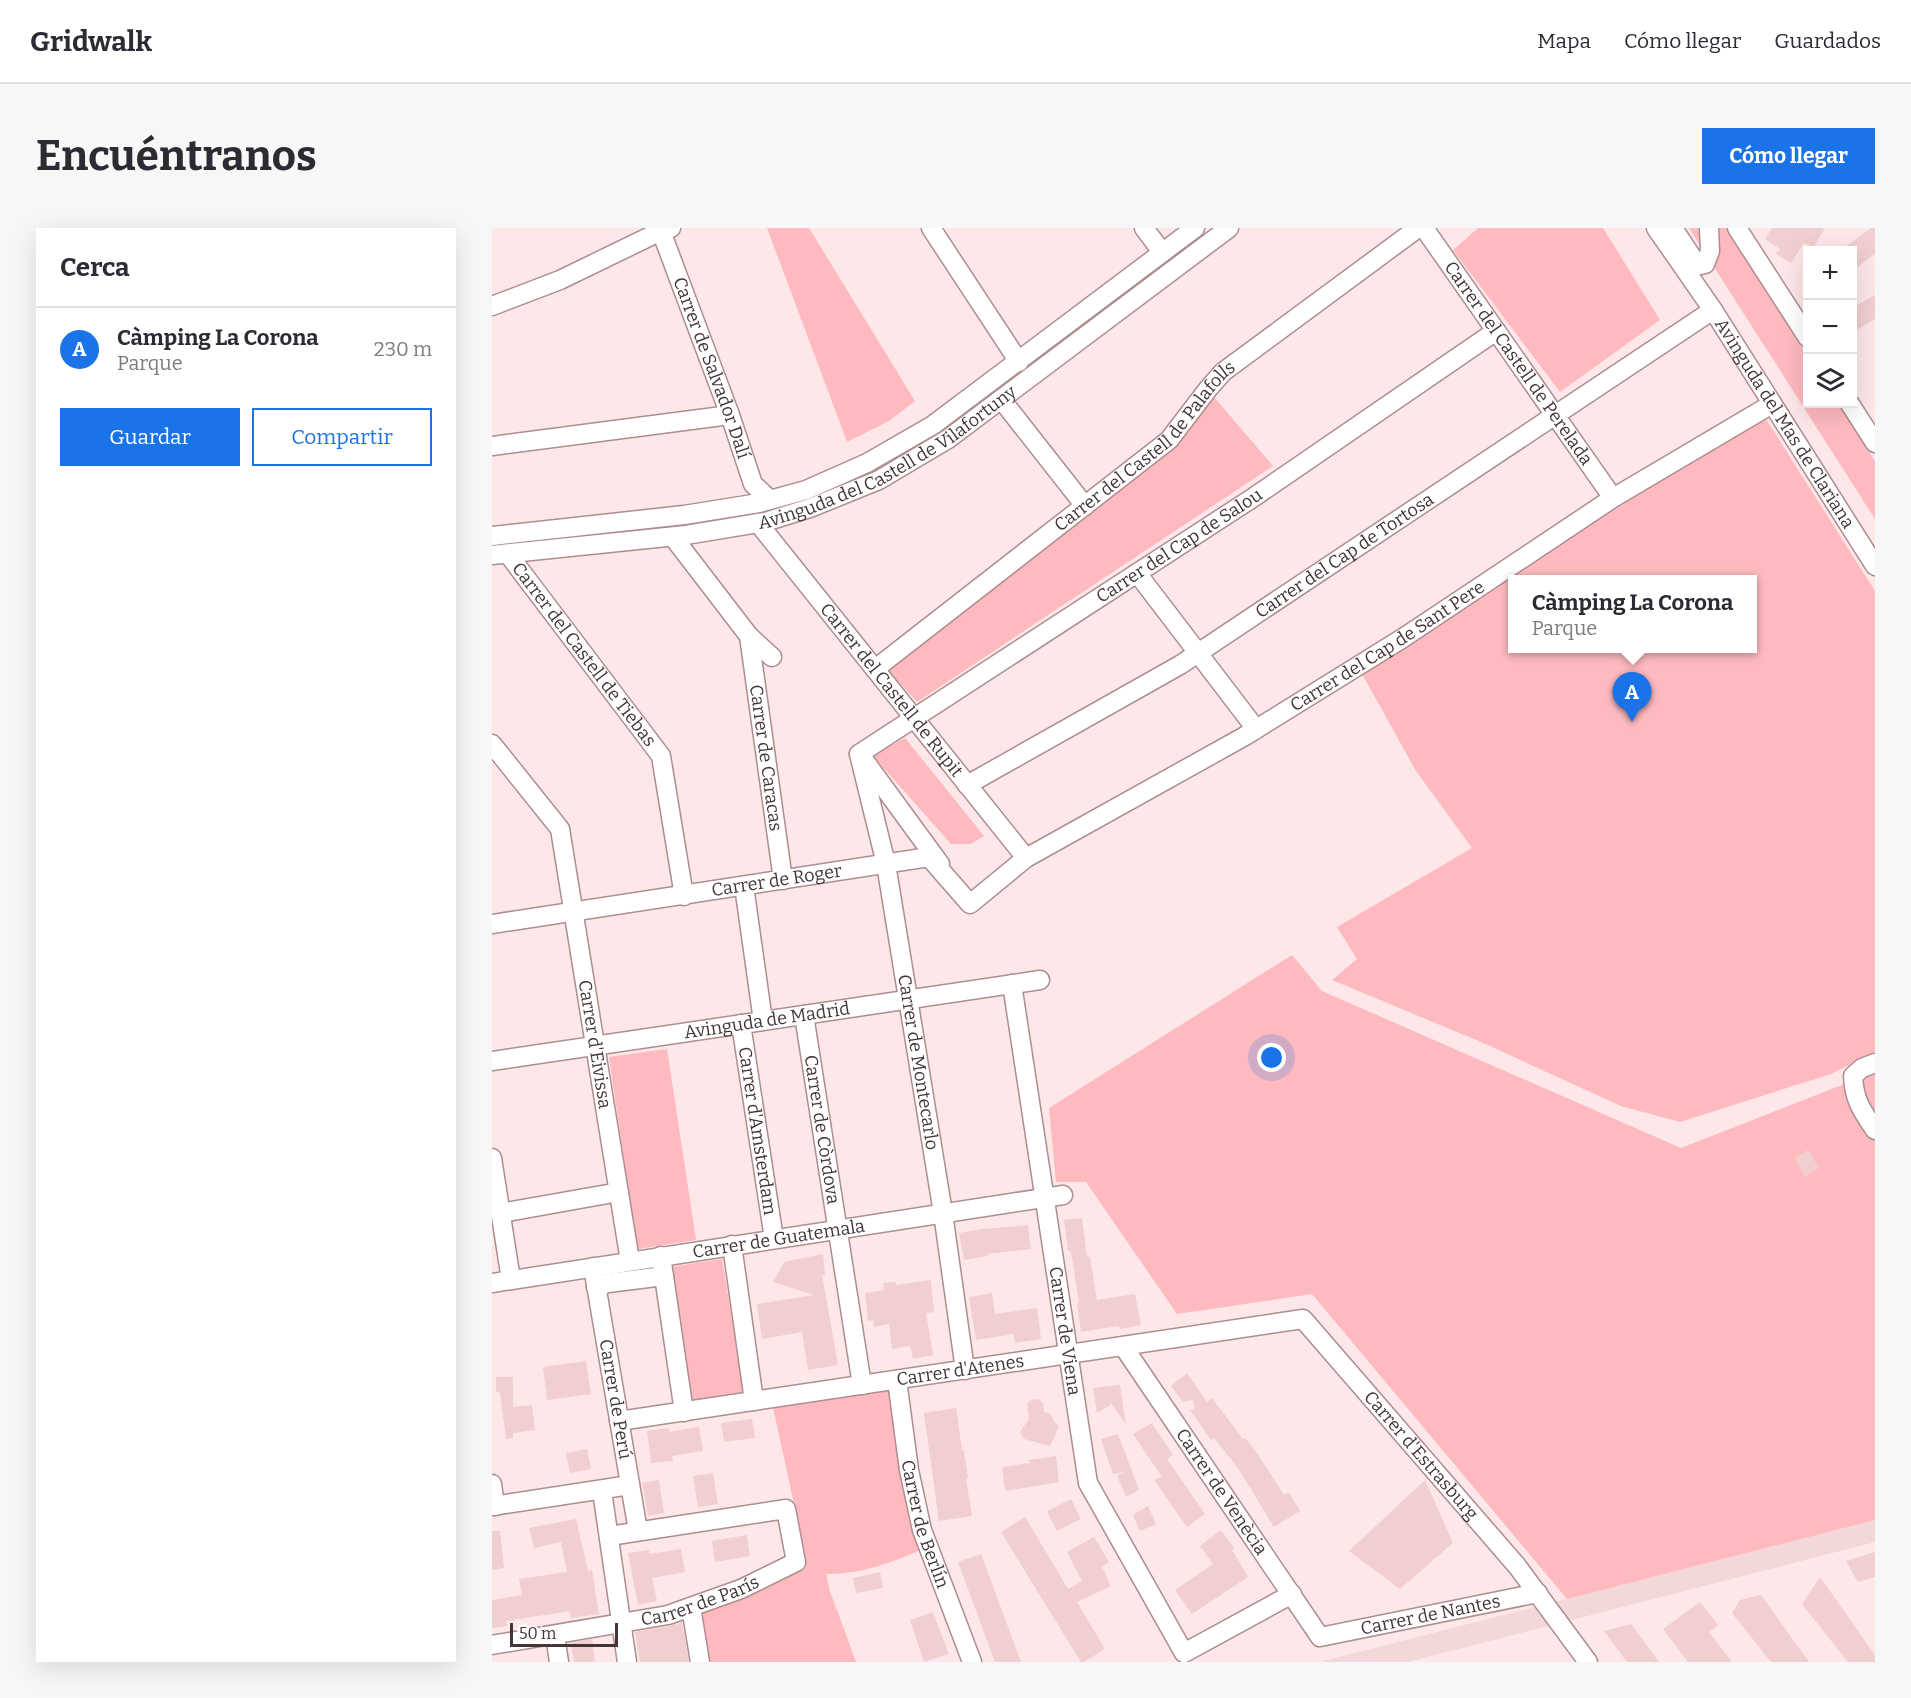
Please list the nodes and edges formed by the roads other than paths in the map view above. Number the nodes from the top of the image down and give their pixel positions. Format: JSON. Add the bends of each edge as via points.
{"nodes":[{"id":1,"x":931,"y":228,"type":"edge"},
{"id":2,"x":1144,"y":228,"type":"edge"},
{"id":3,"x":1195,"y":228,"type":"edge"},
{"id":4,"x":1229,"y":228,"type":"edge"},
{"id":5,"x":1418,"y":228,"type":"edge"},
{"id":6,"x":1424,"y":228,"type":"edge"},
{"id":7,"x":1656,"y":228,"type":"edge"},
{"id":8,"x":1666,"y":228,"type":"edge"},
{"id":9,"x":1673,"y":228,"type":"edge"},
{"id":10,"x":1709,"y":228,"type":"edge"},
{"id":11,"x":1737,"y":228,"type":"edge"},
{"id":12,"x":666,"y":230,"type":"edge"},
{"id":13,"x":1162,"y":252,"type":"junction"},
{"id":14,"x":1698,"y":265,"type":"junction"},
{"id":15,"x":492,"y":306,"type":"edge"},
{"id":16,"x":1713,"y":310,"type":"junction"},
{"id":17,"x":1496,"y":330,"type":"junction"},
{"id":18,"x":1803,"y":330,"type":"edge"},
{"id":19,"x":1019,"y":362,"type":"junction"},
{"id":20,"x":1001,"y":399,"type":"junction"},
{"id":21,"x":1772,"y":404,"type":"junction"},
{"id":22,"x":1853,"y":408,"type":"edge"},
{"id":23,"x":730,"y":415,"type":"junction"},
{"id":24,"x":1554,"y":415,"type":"junction"},
{"id":25,"x":1875,"y":443,"type":"edge"},
{"id":26,"x":492,"y":446,"type":"edge"},
{"id":27,"x":1613,"y":498,"type":"junction"},
{"id":28,"x":770,"y":500,"type":"junction"},
{"id":29,"x":1085,"y":506,"type":"junction"},
{"id":30,"x":758,"y":523,"type":"junction"},
{"id":31,"x":492,"y":536,"type":"edge"},
{"id":32,"x":673,"y":537,"type":"junction"},
{"id":33,"x":500,"y":554,"type":"edge"},
{"id":34,"x":1875,"y":566,"type":"edge"},
{"id":35,"x":1137,"y":573,"type":"junction"},
{"id":36,"x":749,"y":636,"type":"junction"},
{"id":37,"x":1198,"y":653,"type":"junction"},
{"id":38,"x":772,"y":657,"type":"dead end"},
{"id":39,"x":875,"y":669,"type":"junction"},
{"id":40,"x":914,"y":718,"type":"junction"},
{"id":41,"x":1256,"y":729,"type":"junction"},
{"id":42,"x":492,"y":744,"type":"edge"},
{"id":43,"x":859,"y":754,"type":"junction"},
{"id":44,"x":968,"y":785,"type":"junction"},
{"id":45,"x":1026,"y":858,"type":"junction"},
{"id":46,"x":885,"y":864,"type":"junction"},
{"id":47,"x":783,"y":880,"type":"junction"},
{"id":48,"x":744,"y":886,"type":"junction"},
{"id":49,"x":684,"y":896,"type":"junction"},
{"id":50,"x":970,"y":904,"type":"junction"},
{"id":51,"x":574,"y":912,"type":"junction"},
{"id":52,"x":492,"y":924,"type":"edge"},
{"id":53,"x":1040,"y":980,"type":"dead end"},
{"id":54,"x":1012,"y":984,"type":"junction"},
{"id":55,"x":908,"y":1000,"type":"junction"},
{"id":56,"x":804,"y":1015,"type":"junction"},
{"id":57,"x":763,"y":1021,"type":"junction"},
{"id":58,"x":741,"y":1024,"type":"junction"},
{"id":59,"x":595,"y":1046,"type":"junction"},
{"id":60,"x":492,"y":1061,"type":"edge"},
{"id":61,"x":1875,"y":1063,"type":"edge"},
{"id":62,"x":1875,"y":1130,"type":"edge"},
{"id":63,"x":492,"y":1158,"type":"edge"},
{"id":64,"x":619,"y":1192,"type":"junction"},
{"id":65,"x":1063,"y":1195,"type":"dead end"},
{"id":66,"x":1044,"y":1198,"type":"junction"},
{"id":67,"x":501,"y":1213,"type":"junction"},
{"id":68,"x":943,"y":1213,"type":"junction"},
{"id":69,"x":839,"y":1229,"type":"junction"},
{"id":70,"x":774,"y":1239,"type":"junction"},
{"id":71,"x":732,"y":1245,"type":"junction"},
{"id":72,"x":661,"y":1256,"type":"junction"},
{"id":73,"x":630,"y":1261,"type":"junction"},
{"id":74,"x":592,"y":1267,"type":"junction"},
{"id":75,"x":664,"y":1276,"type":"junction"},
{"id":76,"x":511,"y":1280,"type":"junction"},
{"id":77,"x":492,"y":1283,"type":"edge"},
{"id":78,"x":596,"y":1287,"type":"junction"},
{"id":79,"x":1303,"y":1319,"type":"joint"},
{"id":80,"x":1122,"y":1346,"type":"junction"},
{"id":81,"x":1068,"y":1354,"type":"junction"},
{"id":82,"x":965,"y":1370,"type":"junction"},
{"id":83,"x":897,"y":1380,"type":"junction"},
{"id":84,"x":862,"y":1385,"type":"junction"},
{"id":85,"x":754,"y":1401,"type":"junction"},
{"id":86,"x":684,"y":1412,"type":"junction"},
{"id":87,"x":619,"y":1421,"type":"junction"},
{"id":88,"x":492,"y":1484,"type":"edge"},
{"id":89,"x":630,"y":1485,"type":"junction"},
{"id":90,"x":602,"y":1491,"type":"junction"},
{"id":91,"x":494,"y":1506,"type":"edge"},
{"id":92,"x":638,"y":1531,"type":"junction"},
{"id":93,"x":609,"y":1536,"type":"junction"},
{"id":94,"x":1538,"y":1593,"type":"junction"},
{"id":95,"x":1292,"y":1594,"type":"junction"},
{"id":96,"x":691,"y":1607,"type":"junction"},
{"id":97,"x":622,"y":1624,"type":"junction"},
{"id":98,"x":555,"y":1635,"type":"junction"},
{"id":99,"x":1320,"y":1637,"type":"joint"},
{"id":100,"x":492,"y":1645,"type":"edge"},
{"id":101,"x":559,"y":1662,"type":"edge"},
{"id":102,"x":627,"y":1662,"type":"edge"},
{"id":103,"x":700,"y":1662,"type":"edge"},
{"id":104,"x":972,"y":1662,"type":"edge"},
{"id":105,"x":1588,"y":1662,"type":"edge"}],
"edges":[{"from":1,"to":19,"type":"street"},
{"from":2,"to":13,"type":"street"},
{"from":3,"to":13,"type":"street","name":"Avinguda del Castell de Vilafortuny"},
{"from":4,"to":20,"type":"street","name":"Avinguda del Castell de Vilafortuny"},
{"from":5,"to":29,"type":"street","name":"Carrer del Castell de Palafolls","via":[[1223,372],[1169,440]]},
{"from":6,"to":17,"type":"street","name":"Carrer del Castell de Perelada"},
{"from":7,"to":16,"type":"street","name":"Avinguda del Mas de Clariana"},
{"from":8,"to":14,"type":"street","name":"Avinguda del Mas de Clariana","via":[[1691,267]]},
{"from":9,"to":14,"type":"street","name":"Avinguda del Mas de Clariana"},
{"from":10,"to":14,"type":"street","via":[[1710,251],[1705,264]]},
{"from":11,"to":18,"type":"street"},
{"from":12,"to":15,"type":"street","via":[[560,280]]},
{"from":12,"to":23,"type":"street","name":"Carrer de Salvador Dalí"},
{"from":13,"to":19,"type":"street","name":"Avinguda del Castell de Vilafortuny"},
{"from":14,"to":16,"type":"street","name":"Avinguda del Mas de Clariana","via":[[1714,292]]},
{"from":16,"to":21,"type":"street","name":"Avinguda del Mas de Clariana"},
{"from":16,"to":24,"type":"street","name":"Carrer del Cap de Tortosa"},
{"from":17,"to":24,"type":"street","name":"Carrer del Castell de Perelada"},
{"from":17,"to":35,"type":"street","name":"Carrer del Cap de Salou"},
{"from":19,"to":28,"type":"street","name":"Avinguda del Castell de Vilafortuny","via":[[933,425],[867,463]]},
{"from":20,"to":29,"type":"street"},
{"from":20,"to":30,"type":"street","name":"Avinguda del Castell de Vilafortuny","via":[[948,439],[879,480],[810,508]]},
{"from":21,"to":27,"type":"street","name":"Carrer del Cap de Sant Pere"},
{"from":21,"to":34,"type":"street","name":"Avinguda del Mas de Clariana"},
{"from":22,"to":25,"type":"street"},
{"from":23,"to":26,"type":"street"},
{"from":23,"to":28,"type":"street","name":"Carrer de Salvador Dalí","via":[[753,484]]},
{"from":24,"to":27,"type":"street","name":"Carrer del Castell de Perelada"},
{"from":24,"to":37,"type":"street","name":"Carrer del Cap de Tortosa"},
{"from":27,"to":41,"type":"street","name":"Carrer del Cap de Sant Pere","via":[[1403,638]]},
{"from":28,"to":31,"type":"street","name":"Avinguda del Castell de Vilafortuny","via":[[684,515]]},
{"from":29,"to":39,"type":"street","name":"Carrer del Castell de Palafolls"},
{"from":30,"to":32,"type":"street","name":"Avinguda del Castell de Vilafortuny"},
{"from":30,"to":39,"type":"street","name":"Carrer del Castell de Rupit"},
{"from":32,"to":33,"type":"street","name":"Avinguda del Castell de Vilafortuny"},
{"from":32,"to":36,"type":"street"},
{"from":33,"to":49,"type":"street","name":"Carrer del Castell de Tiebas","via":[[661,756]]},
{"from":35,"to":37,"type":"street"},
{"from":35,"to":40,"type":"street","name":"Carrer del Cap de Salou"},
{"from":36,"to":38,"type":"street"},
{"from":36,"to":47,"type":"street","name":"Carrer de Caracas"},
{"from":37,"to":41,"type":"street"},
{"from":37,"to":44,"type":"street","name":"Carrer del Cap de Tortosa"},
{"from":39,"to":40,"type":"street","name":"Carrer del Castell de Rupit"},
{"from":40,"to":43,"type":"street","name":"Carrer del Cap de Salou"},
{"from":40,"to":44,"type":"street","name":"Carrer del Castell de Rupit"},
{"from":41,"to":45,"type":"street","name":"Carrer del Cap de Sant Pere"},
{"from":42,"to":51,"type":"street","name":"Carrer d'Eivissa","via":[[560,829]]},
{"from":43,"to":46,"type":"street","name":"Carrer de Montecarlo"},
{"from":43,"to":50,"type":"street"},
{"from":44,"to":45,"type":"street","name":"Carrer del Castell de Rupit"},
{"from":45,"to":50,"type":"street"},
{"from":46,"to":47,"type":"street","name":"Carrer de Roger"},
{"from":46,"to":50,"type":"street","name":"Carrer de Roger","via":[[929,857]]},
{"from":46,"to":55,"type":"street","name":"Carrer de Montecarlo"},
{"from":47,"to":48,"type":"street","name":"Carrer de Roger"},
{"from":48,"to":49,"type":"street","name":"Carrer de Roger"},
{"from":48,"to":57,"type":"street"},
{"from":49,"to":51,"type":"street","name":"Carrer de Roger"},
{"from":51,"to":52,"type":"street","name":"Carrer de Roger"},
{"from":51,"to":59,"type":"street","name":"Carrer d'Eivissa"},
{"from":53,"to":54,"type":"street","name":"Avinguda de Madrid"},
{"from":54,"to":55,"type":"street","name":"Avinguda de Madrid"},
{"from":54,"to":66,"type":"street","name":"Carrer de Viena"},
{"from":55,"to":56,"type":"street","name":"Avinguda de Madrid"},
{"from":55,"to":68,"type":"street","name":"Carrer de Montecarlo"},
{"from":56,"to":57,"type":"street","name":"Avinguda de Madrid"},
{"from":56,"to":69,"type":"street","name":"Carrer de Còrdova"},
{"from":57,"to":58,"type":"street","name":"Avinguda de Madrid"},
{"from":58,"to":59,"type":"street","name":"Avinguda de Madrid"},
{"from":58,"to":70,"type":"street","name":"Carrer d'Amsterdam"},
{"from":59,"to":60,"type":"street","name":"Avinguda de Madrid"},
{"from":59,"to":64,"type":"street","name":"Carrer d'Eivissa"},
{"from":61,"to":62,"type":"street","via":[[1853,1076],[1854,1094]]},
{"from":63,"to":67,"type":"street"},
{"from":64,"to":67,"type":"street"},
{"from":64,"to":73,"type":"street","name":"Carrer d'Eivissa"},
{"from":65,"to":66,"type":"street","name":"Carrer de Guatemala"},
{"from":66,"to":68,"type":"street","name":"Carrer de Guatemala"},
{"from":66,"to":81,"type":"street","name":"Carrer de Viena"},
{"from":67,"to":76,"type":"street"},
{"from":68,"to":69,"type":"street","name":"Carrer de Guatemala"},
{"from":68,"to":82,"type":"street","name":"Carrer de Montecarlo"},
{"from":69,"to":70,"type":"street","name":"Carrer de Guatemala"},
{"from":69,"to":84,"type":"street","name":"Carrer de Còrdova"},
{"from":70,"to":71,"type":"street","name":"Carrer de Guatemala"},
{"from":71,"to":72,"type":"street","name":"Carrer de Guatemala"},
{"from":71,"to":85,"type":"street"},
{"from":72,"to":73,"type":"street","name":"Carrer de Guatemala"},
{"from":72,"to":75,"type":"street"},
{"from":73,"to":74,"type":"street","name":"Carrer de Guatemala"},
{"from":74,"to":76,"type":"street","name":"Carrer de Guatemala"},
{"from":74,"to":78,"type":"street","name":"Carrer de Perú"},
{"from":75,"to":78,"type":"street"},
{"from":75,"to":86,"type":"street"},
{"from":76,"to":77,"type":"street","name":"Carrer de Guatemala"},
{"from":78,"to":87,"type":"street","name":"Carrer de Perú"},
{"from":79,"to":80,"type":"street","name":"Carrer d'Atenes"},
{"from":79,"to":94,"type":"street","name":"Carrer d'Estrasburg"},
{"from":80,"to":81,"type":"street","name":"Carrer d'Atenes"},
{"from":80,"to":95,"type":"street","name":"Carrer de Venècia"},
{"from":81,"to":82,"type":"street","name":"Carrer d'Atenes"},
{"from":81,"to":95,"type":"street","name":"Carrer de Viena","via":[[1088,1483],[1184,1653]]},
{"from":82,"to":83,"type":"street","name":"Carrer d'Atenes"},
{"from":83,"to":84,"type":"street","name":"Carrer d'Atenes"},
{"from":83,"to":104,"type":"street","name":"Carrer de Berlín","via":[[922,1530]]},
{"from":84,"to":85,"type":"street","name":"Carrer d'Atenes"},
{"from":85,"to":86,"type":"street","name":"Carrer d'Atenes"},
{"from":86,"to":87,"type":"street","name":"Carrer d'Atenes"},
{"from":87,"to":89,"type":"street","name":"Carrer de Perú"},
{"from":88,"to":91,"type":"street"},
{"from":89,"to":90,"type":"street"},
{"from":89,"to":92,"type":"street","name":"Carrer de Perú"},
{"from":90,"to":91,"type":"street"},
{"from":90,"to":93,"type":"street"},
{"from":92,"to":93,"type":"street"},
{"from":92,"to":96,"type":"street","name":"Carrer de París","via":[[786,1509],[796,1562],[741,1589]]},
{"from":93,"to":97,"type":"street"},
{"from":94,"to":99,"type":"street","name":"Carrer de Nantes"},
{"from":94,"to":105,"type":"street","name":"Carrer d'Estrasburg"},
{"from":95,"to":99,"type":"street","name":"Carrer de Venècia"},
{"from":96,"to":97,"type":"street","name":"Carrer de París","via":[[668,1616]]},
{"from":96,"to":103,"type":"street"},
{"from":97,"to":98,"type":"street","name":"Carrer de París"},
{"from":97,"to":102,"type":"street"},
{"from":98,"to":100,"type":"street","name":"Carrer de París"},
{"from":98,"to":101,"type":"street"}]}
